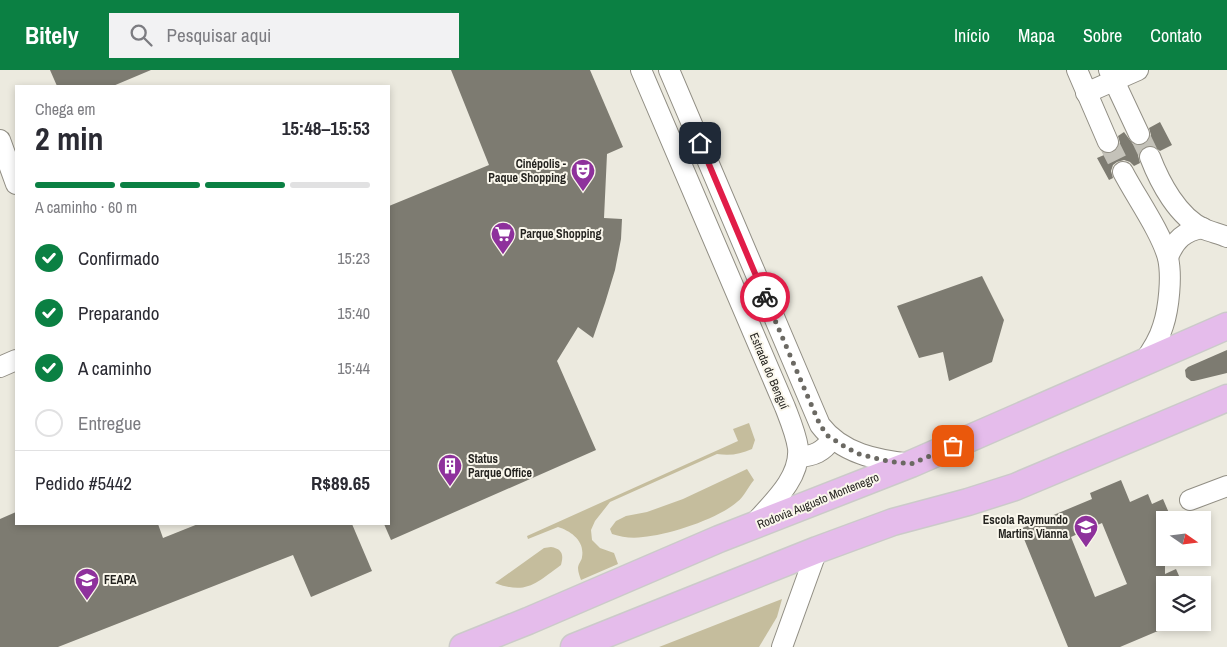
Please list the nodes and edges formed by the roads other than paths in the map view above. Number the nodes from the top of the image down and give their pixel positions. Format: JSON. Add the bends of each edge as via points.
{"nodes":[{"id":1,"x":641,"y":70,"type":"edge"},
{"id":2,"x":669,"y":70,"type":"edge"},
{"id":3,"x":1077,"y":70,"type":"edge"},
{"id":4,"x":1138,"y":70,"type":"edge"},
{"id":5,"x":1112,"y":76,"type":"edge"},
{"id":6,"x":1086,"y":93,"type":"junction"},
{"id":7,"x":1139,"y":134,"type":"tunnel mouth"},
{"id":8,"x":0,"y":140,"type":"edge"},
{"id":9,"x":1108,"y":142,"type":"tunnel mouth"},
{"id":10,"x":1150,"y":157,"type":"tunnel mouth"},
{"id":11,"x":1123,"y":172,"type":"tunnel mouth"},
{"id":12,"x":15,"y":181,"type":"edge"},
{"id":13,"x":1161,"y":181,"type":"junction"},
{"id":14,"x":1134,"y":194,"type":"junction"},
{"id":15,"x":1203,"y":228,"type":"junction"},
{"id":16,"x":1227,"y":237,"type":"edge"},
{"id":17,"x":1168,"y":257,"type":"junction"},
{"id":18,"x":1227,"y":326,"type":"edge"},
{"id":19,"x":15,"y":360,"type":"edge"},
{"id":20,"x":1143,"y":363,"type":"junction"},
{"id":21,"x":0,"y":367,"type":"edge"},
{"id":22,"x":1227,"y":398,"type":"edge"},
{"id":23,"x":832,"y":439,"type":"junction"},
{"id":24,"x":798,"y":457,"type":"junction"},
{"id":25,"x":911,"y":464,"type":"junction"},
{"id":26,"x":1227,"y":486,"type":"edge"},
{"id":27,"x":1190,"y":500,"type":"dead end"},
{"id":28,"x":750,"y":528,"type":"junction"},
{"id":29,"x":817,"y":550,"type":"junction"},
{"id":30,"x":463,"y":647,"type":"edge"},
{"id":31,"x":574,"y":647,"type":"edge"},
{"id":32,"x":782,"y":647,"type":"edge"}],
"edges":[{"from":1,"to":24,"type":"street","name":"Estrada do Benguí","via":[[785,407],[795,435]]},
{"from":2,"to":23,"type":"street","name":"Estrada do Benguí","via":[[820,425]]},
{"from":3,"to":6,"type":"street"},
{"from":4,"to":5,"type":"street"},
{"from":5,"to":6,"type":"street"},
{"from":5,"to":7,"type":"street"},
{"from":6,"to":9,"type":"street"},
{"from":8,"to":12,"type":"street"},
{"from":10,"to":13,"type":"street"},
{"from":11,"to":14,"type":"street"},
{"from":13,"to":14,"type":"street"},
{"from":13,"to":15,"type":"street","via":[[1184,214]]},
{"from":14,"to":17,"type":"street"},
{"from":15,"to":16,"type":"street"},
{"from":15,"to":17,"type":"street","via":[[1182,235]]},
{"from":17,"to":20,"type":"street","via":[[1170,268],[1163,326]]},
{"from":18,"to":20,"type":"main road","name":"Rodovia Augusto Montenegro"},
{"from":19,"to":21,"type":"street"},
{"from":20,"to":25,"type":"main road","name":"Rodovia Augusto Montenegro"},
{"from":22,"to":29,"type":"main road","via":[[1015,487],[893,522]]},
{"from":23,"to":24,"type":"street","via":[[819,454]]},
{"from":23,"to":25,"type":"street","name":"Estrada do Benguí","via":[[859,454]]},
{"from":24,"to":28,"type":"street","name":"Estrada do Benguí","via":[[786,486]]},
{"from":25,"to":28,"type":"main road","name":"Rodovia Augusto Montenegro"},
{"from":26,"to":27,"type":"street"},
{"from":28,"to":30,"type":"main road","name":"Rodovia Augusto Montenegro"},
{"from":29,"to":31,"type":"main road"},
{"from":29,"to":32,"type":"street"}]}
